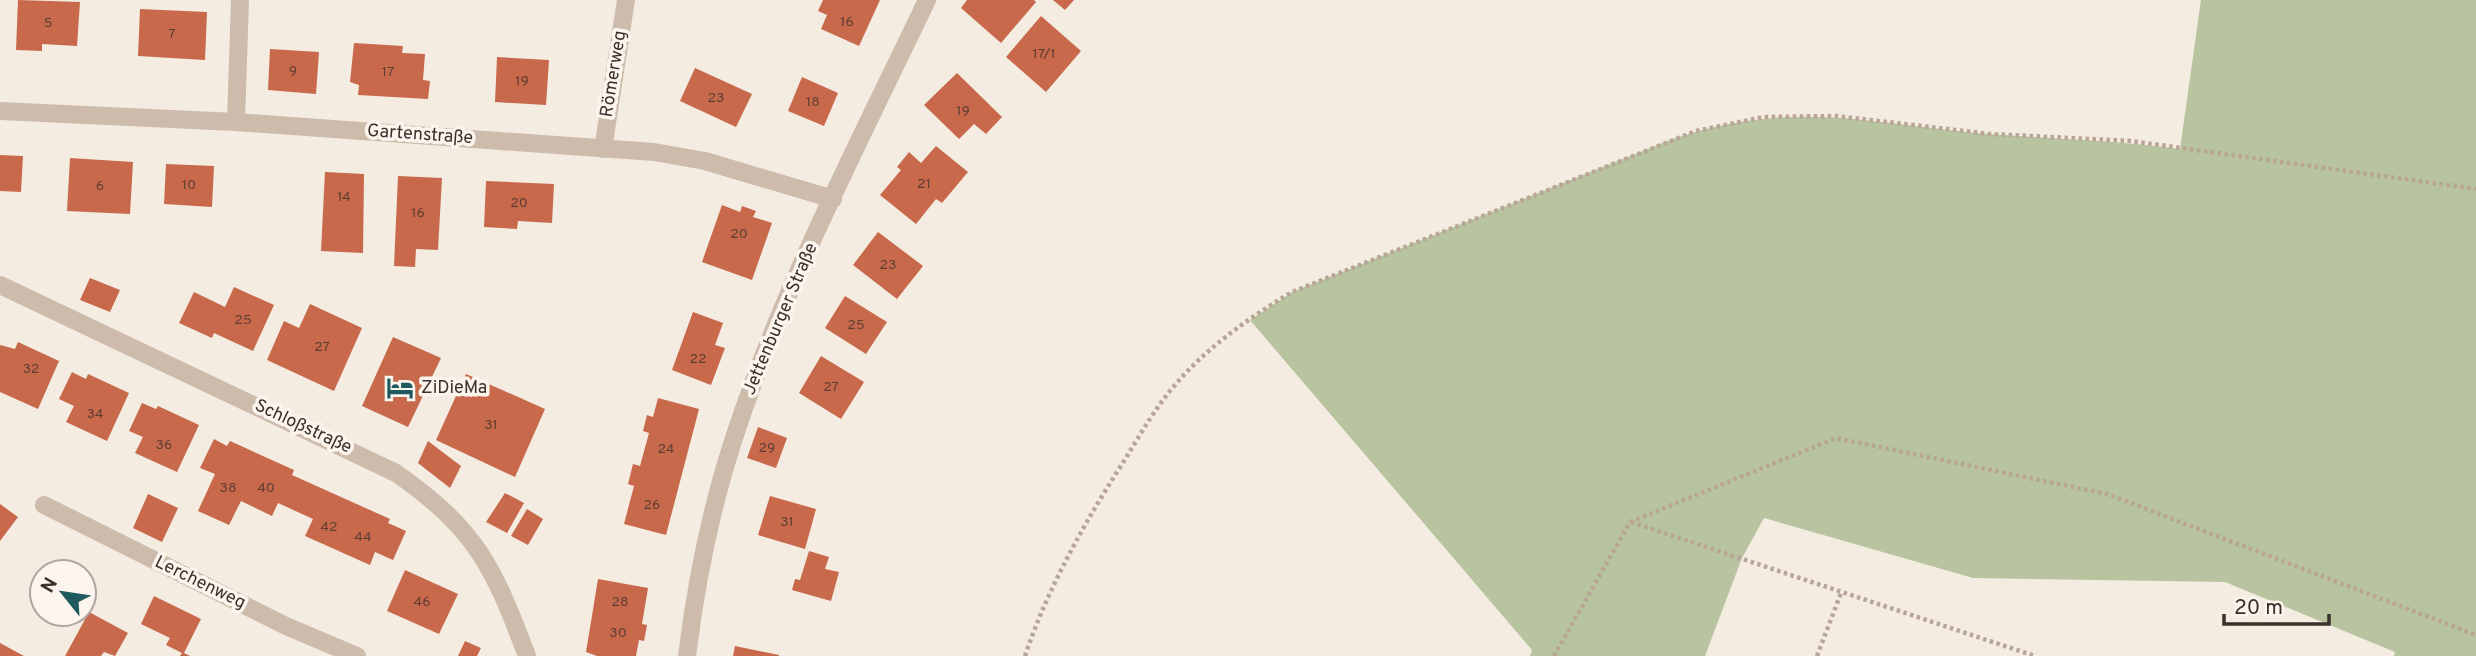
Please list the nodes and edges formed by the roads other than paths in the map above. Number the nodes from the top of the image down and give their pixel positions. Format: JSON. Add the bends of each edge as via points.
{"nodes":[{"id":1,"x":240,"y":0,"type":"edge"},
{"id":2,"x":626,"y":0,"type":"edge"},
{"id":3,"x":927,"y":0,"type":"edge"},
{"id":4,"x":0,"y":111,"type":"edge"},
{"id":5,"x":236,"y":122,"type":"junction"},
{"id":6,"x":603,"y":149,"type":"junction"},
{"id":7,"x":833,"y":199,"type":"junction"},
{"id":8,"x":0,"y":285,"type":"edge"},
{"id":9,"x":44,"y":506,"type":"dead end"},
{"id":10,"x":357,"y":656,"type":"edge"},
{"id":11,"x":527,"y":656,"type":"edge"},
{"id":12,"x":687,"y":656,"type":"edge"}],
"edges":[{"from":1,"to":5,"type":"street"},
{"from":2,"to":6,"type":"street","name":"Römerweg"},
{"from":3,"to":7,"type":"street","name":"Jettenburger Straße"},
{"from":4,"to":5,"type":"street","name":"Gartenstraße"},
{"from":5,"to":6,"type":"street","name":"Gartenstraße"},
{"from":6,"to":7,"type":"street","name":"Gartenstraße","via":[[705,161]]},
{"from":7,"to":12,"type":"street","name":"Jettenburger Straße","via":[[767,347],[733,439],[707,537]]},
{"from":8,"to":11,"type":"street","name":"Schloßstraße","via":[[349,449],[407,481],[439,504],[472,540],[501,587]]},
{"from":9,"to":10,"type":"street","name":"Lerchenweg","via":[[286,626]]}]}
